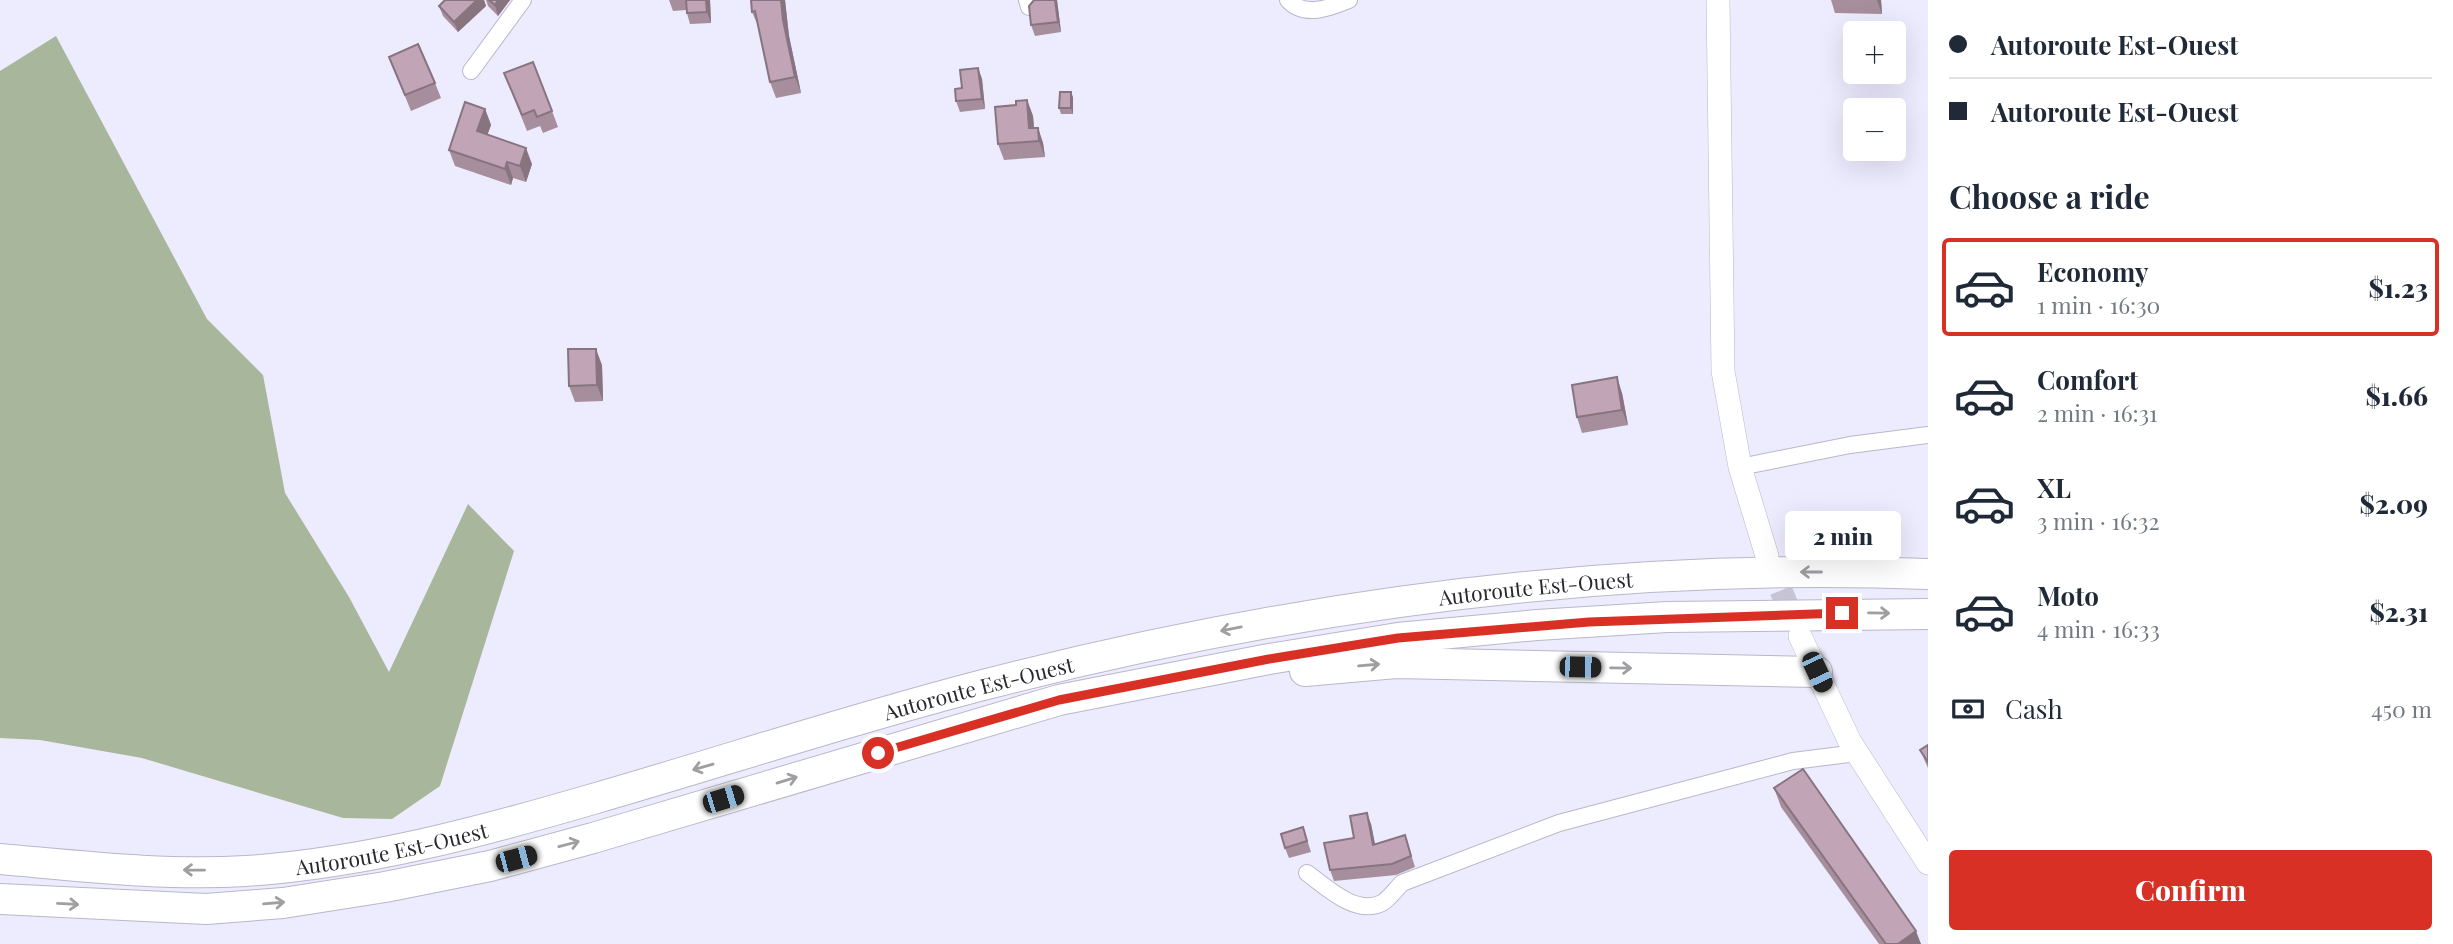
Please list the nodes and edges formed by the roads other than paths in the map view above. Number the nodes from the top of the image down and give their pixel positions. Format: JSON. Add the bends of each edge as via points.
{"nodes":[{"id":1,"x":523,"y":0,"type":"edge"},
{"id":2,"x":1288,"y":0,"type":"edge"},
{"id":3,"x":1349,"y":0,"type":"edge"},
{"id":4,"x":1718,"y":0,"type":"edge"},
{"id":5,"x":471,"y":71,"type":"dead end"},
{"id":6,"x":1928,"y":435,"type":"edge"},
{"id":7,"x":1740,"y":467,"type":"junction"},
{"id":8,"x":1767,"y":556,"type":"tunnel mouth"},
{"id":9,"x":1928,"y":574,"type":"edge"},
{"id":10,"x":1928,"y":614,"type":"edge"},
{"id":11,"x":1800,"y":636,"type":"tunnel mouth"},
{"id":12,"x":1817,"y":672,"type":"junction"},
{"id":13,"x":1130,"y":687,"type":"junction"},
{"id":14,"x":1857,"y":753,"type":"junction"},
{"id":15,"x":0,"y":859,"type":"edge"},
{"id":16,"x":1928,"y":863,"type":"edge"},
{"id":17,"x":1307,"y":873,"type":"dead end"},
{"id":18,"x":0,"y":899,"type":"edge"}],
"edges":[{"from":1,"to":5,"type":"street"},
{"from":2,"to":3,"type":"street","via":[[1304,10]]},
{"from":4,"to":7,"type":"main road","via":[[1720,316],[1727,409]]},
{"from":6,"to":7,"type":"street"},
{"from":7,"to":8,"type":"main road"},
{"from":9,"to":15,"type":"highway","name":"Autoroute Est-Ouest","one_way":true,"via":[[1701,574],[1513,590],[1297,616],[989,684],[483,831],[365,856],[245,871],[113,869]]},
{"from":13,"to":10,"type":"highway","name":"Autoroute Est-Ouest","one_way":true,"via":[[1398,638],[1524,626],[1755,614]]},
{"from":11,"to":12,"type":"main road"},
{"from":13,"to":12,"type":"highway","one_way":true,"via":[[1396,663]]},
{"from":12,"to":14,"type":"main road"},
{"from":18,"to":13,"type":"highway","name":"Autoroute Est-Ouest","one_way":true,"via":[[206,909],[283,903],[398,884],[490,866],[1059,700]]},
{"from":14,"to":16,"type":"main road"},
{"from":14,"to":17,"type":"street","via":[[1793,761],[1559,823],[1402,883],[1383,903],[1367,906],[1341,898]]}]}
